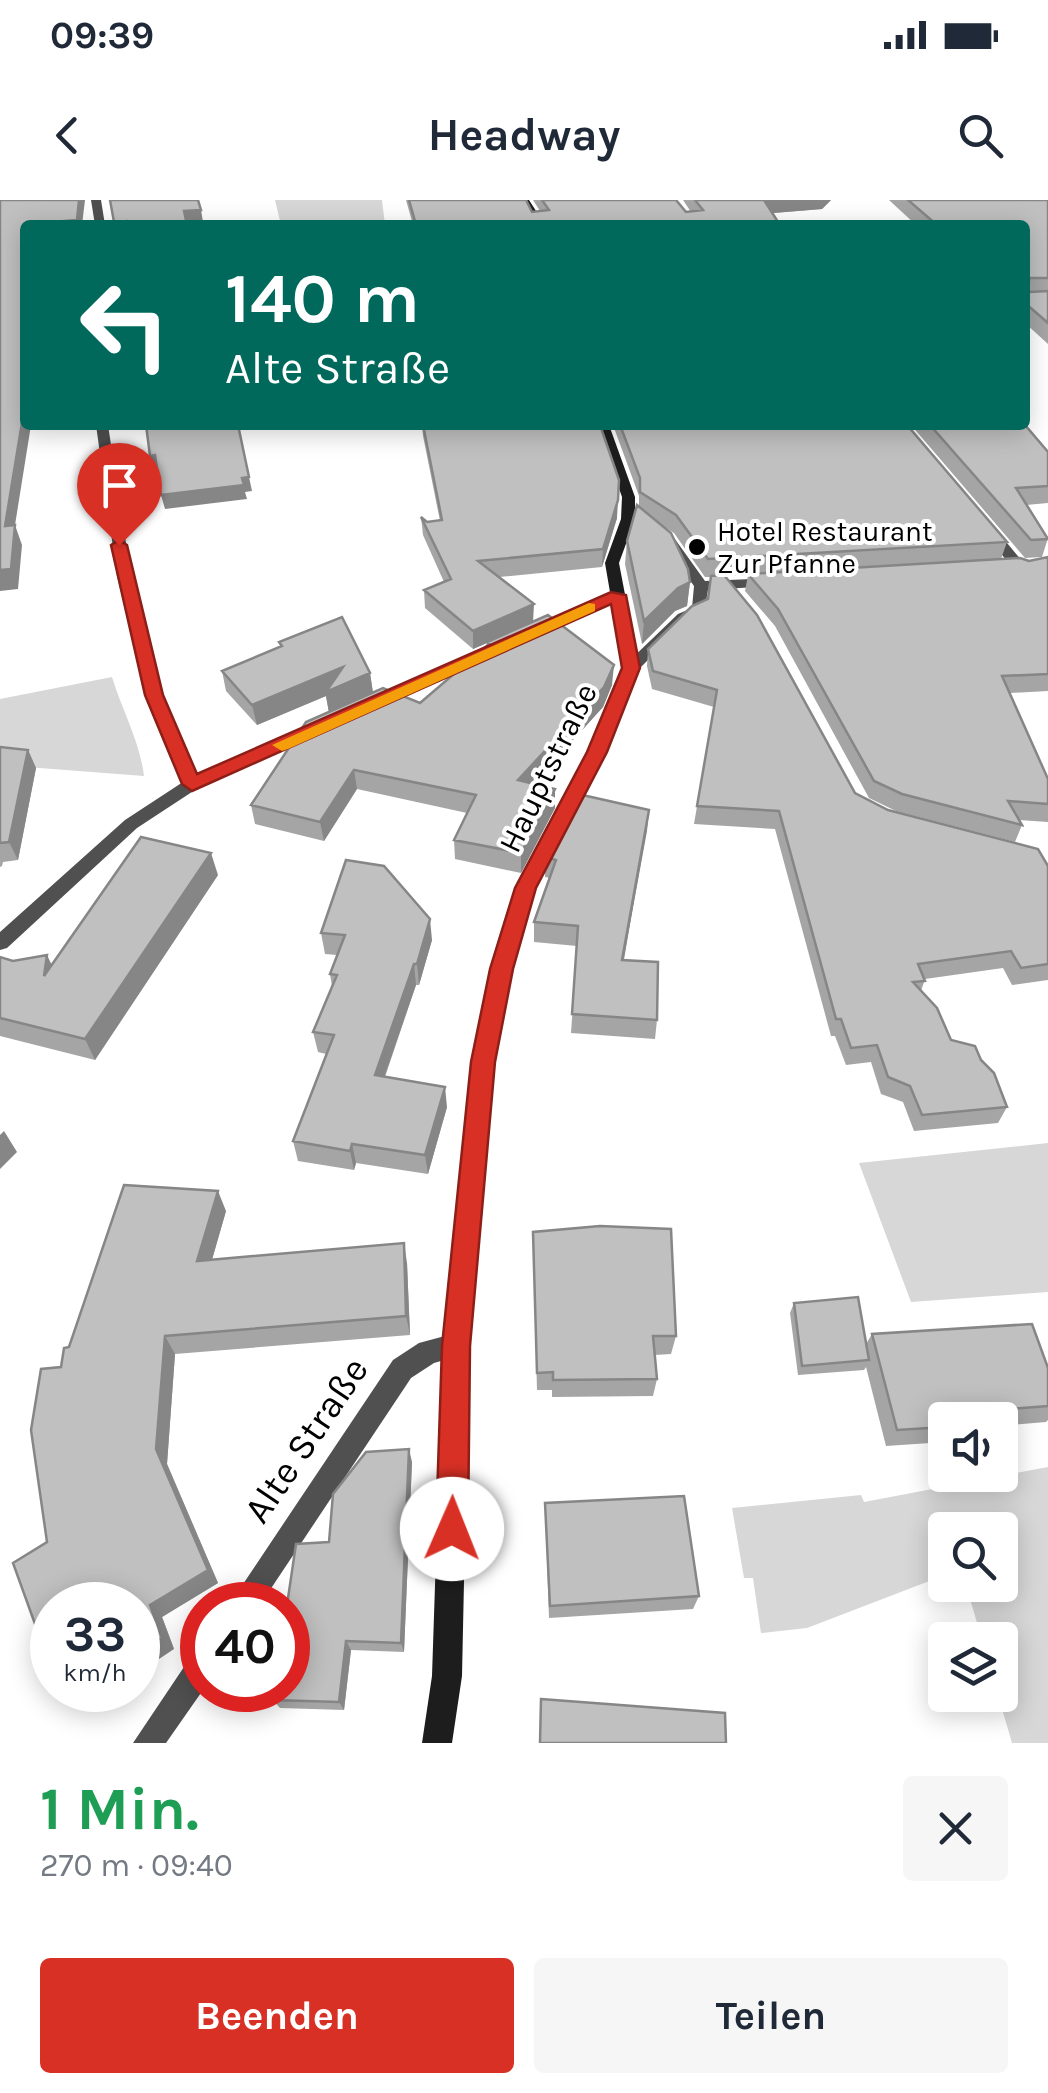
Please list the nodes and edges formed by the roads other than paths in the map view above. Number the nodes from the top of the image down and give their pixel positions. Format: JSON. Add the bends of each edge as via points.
{"nodes":[{"id":1,"x":103,"y":430,"type":"edge"},
{"id":2,"x":605,"y":430,"type":"edge"},
{"id":3,"x":974,"y":512,"type":"edge"},
{"id":4,"x":630,"y":514,"type":"junction"},
{"id":5,"x":1004,"y":571,"type":"edge"},
{"id":6,"x":783,"y":582,"type":"edge"},
{"id":7,"x":726,"y":584,"type":"junction"},
{"id":8,"x":701,"y":586,"type":"junction"},
{"id":9,"x":617,"y":595,"type":"junction"},
{"id":10,"x":738,"y":599,"type":"edge"},
{"id":11,"x":631,"y":668,"type":"junction"},
{"id":12,"x":352,"y":714,"type":"edge"},
{"id":13,"x":334,"y":722,"type":"edge"},
{"id":14,"x":192,"y":784,"type":"junction"},
{"id":15,"x":0,"y":943,"type":"edge"},
{"id":16,"x":456,"y":1346,"type":"junction"},
{"id":17,"x":258,"y":1582,"type":"edge"},
{"id":18,"x":180,"y":1697,"type":"edge"},
{"id":19,"x":148,"y":1743,"type":"edge"},
{"id":20,"x":437,"y":1743,"type":"edge"}],
"edges":[{"from":1,"to":14,"type":"street","via":[[128,593],[154,695]]},
{"from":2,"to":4,"type":"street"},
{"from":3,"to":5,"type":"street","via":[[1029,569]]},
{"from":4,"to":8,"type":"street","via":[[664,533]]},
{"from":4,"to":9,"type":"street","name":"Hauptstraße","via":[[612,547]]},
{"from":6,"to":7,"type":"street"},
{"from":7,"to":8,"type":"street"},
{"from":7,"to":10,"type":"street"},
{"from":8,"to":11,"type":"street","via":[[700,610]]},
{"from":9,"to":11,"type":"street","name":"Hauptstraße"},
{"from":9,"to":12,"type":"street"},
{"from":11,"to":16,"type":"street","name":"Hauptstraße","via":[[597,752],[526,888],[502,969],[483,1062]]},
{"from":13,"to":14,"type":"street"},
{"from":14,"to":15,"type":"street","via":[[131,824]]},
{"from":16,"to":17,"type":"street","name":"Alte Straße","via":[[428,1352],[402,1369]]},
{"from":16,"to":20,"type":"street","name":"Hauptstraße","via":[[448,1657]]},
{"from":18,"to":19,"type":"street"}]}
